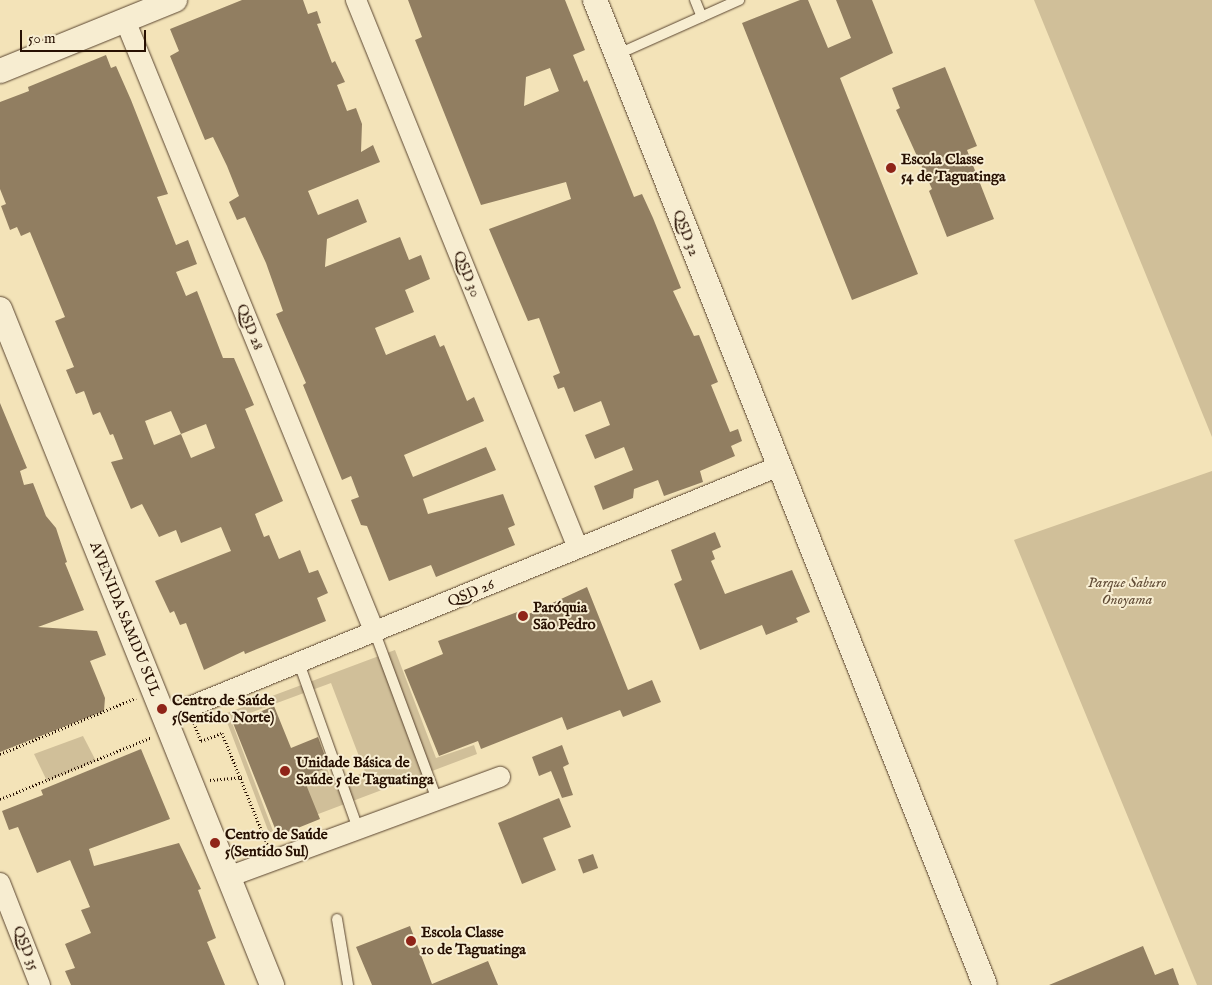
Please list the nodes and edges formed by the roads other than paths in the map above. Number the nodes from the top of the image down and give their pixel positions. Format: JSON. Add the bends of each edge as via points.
{"nodes":[{"id":1,"x":175,"y":0,"type":"edge"},
{"id":2,"x":356,"y":0,"type":"edge"},
{"id":3,"x":595,"y":0,"type":"edge"},
{"id":4,"x":695,"y":0,"type":"edge"},
{"id":5,"x":739,"y":0,"type":"edge"},
{"id":6,"x":702,"y":17,"type":"junction"},
{"id":7,"x":125,"y":20,"type":"junction"},
{"id":8,"x":616,"y":55,"type":"junction"},
{"id":9,"x":0,"y":71,"type":"edge"},
{"id":10,"x":0,"y":310,"type":"edge"},
{"id":11,"x":777,"y":467,"type":"junction"},
{"id":12,"x":578,"y":548,"type":"junction"},
{"id":13,"x":375,"y":633,"type":"junction"},
{"id":14,"x":299,"y":663,"type":"junction"},
{"id":15,"x":167,"y":724,"type":"junction"},
{"id":16,"x":500,"y":777,"type":"dead end"},
{"id":17,"x":437,"y":800,"type":"junction"},
{"id":18,"x":358,"y":829,"type":"junction"},
{"id":19,"x":228,"y":877,"type":"junction"},
{"id":20,"x":0,"y":883,"type":"edge"},
{"id":21,"x":337,"y":918,"type":"dead end"},
{"id":22,"x":40,"y":985,"type":"edge"},
{"id":23,"x":272,"y":985,"type":"edge"},
{"id":24,"x":348,"y":985,"type":"edge"},
{"id":25,"x":985,"y":985,"type":"edge"}],
"edges":[{"from":1,"to":7,"type":"street"},
{"from":2,"to":12,"type":"street","name":"QSD 30"},
{"from":3,"to":8,"type":"street","name":"QSD 32"},
{"from":4,"to":6,"type":"lane"},
{"from":5,"to":6,"type":"lane"},
{"from":6,"to":8,"type":"lane"},
{"from":7,"to":9,"type":"street"},
{"from":7,"to":13,"type":"street","name":"QSD 28"},
{"from":8,"to":11,"type":"street","name":"QSD 32"},
{"from":10,"to":15,"type":"street","name":"AVENIDA SAMDU SUL"},
{"from":11,"to":12,"type":"street","name":"QSD 26"},
{"from":11,"to":25,"type":"street","name":"QSD 32"},
{"from":12,"to":13,"type":"street","name":"QSD 26"},
{"from":13,"to":14,"type":"street","name":"QSD 26"},
{"from":13,"to":17,"type":"lane"},
{"from":14,"to":15,"type":"street","name":"QSD 26"},
{"from":14,"to":18,"type":"lane"},
{"from":15,"to":19,"type":"street","name":"AVENIDA SAMDU SUL"},
{"from":16,"to":17,"type":"street"},
{"from":17,"to":18,"type":"street"},
{"from":18,"to":19,"type":"street"},
{"from":19,"to":23,"type":"street","name":"AVENIDA SAMDU SUL"},
{"from":20,"to":22,"type":"street","name":"QSD 35"},
{"from":21,"to":24,"type":"lane"}]}
